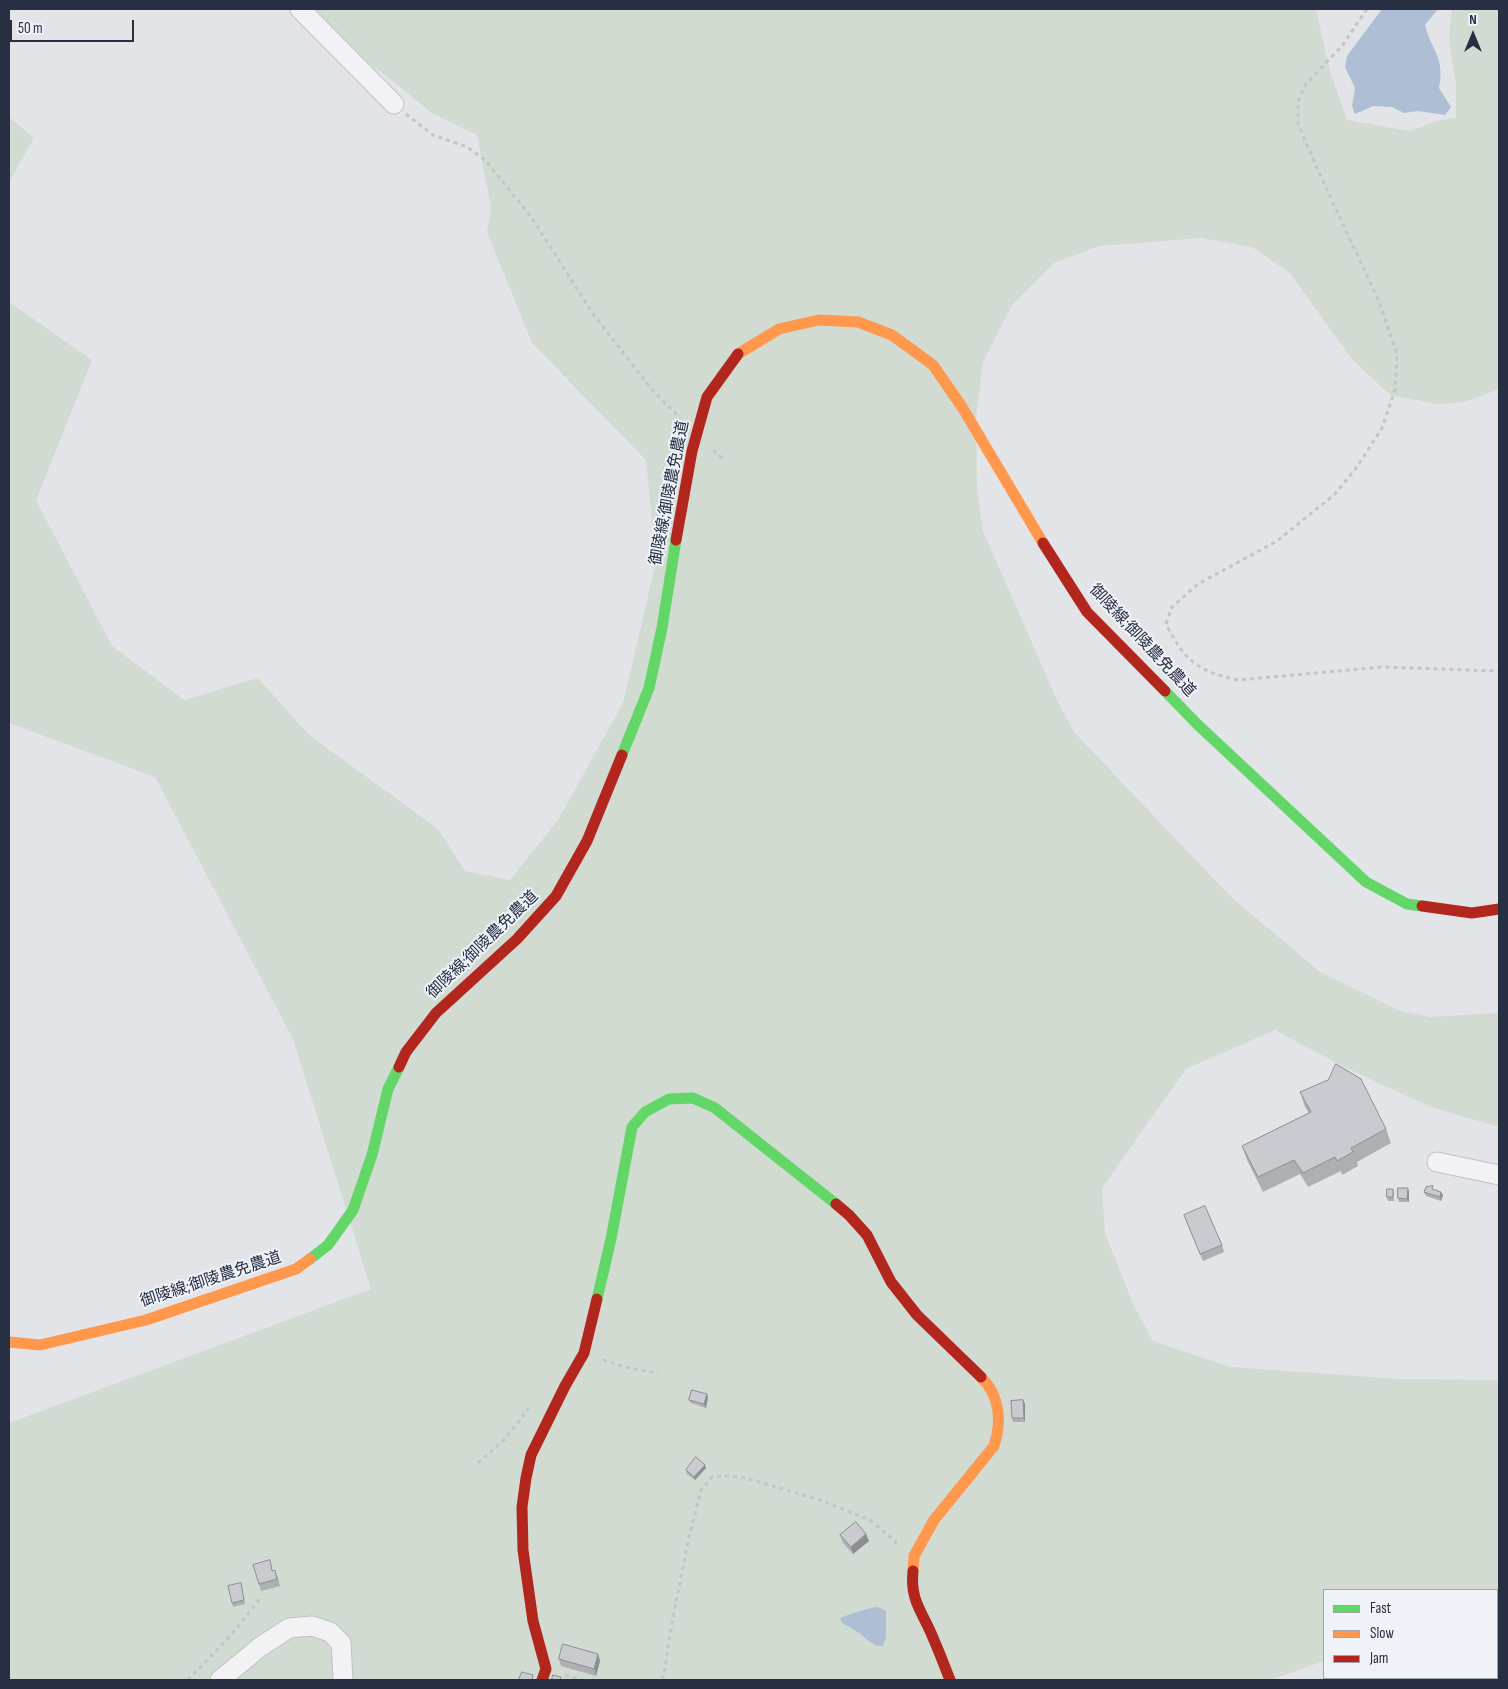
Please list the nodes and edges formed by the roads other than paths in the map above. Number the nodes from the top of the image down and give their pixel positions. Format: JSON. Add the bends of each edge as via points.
{"nodes":[{"id":1,"x":300,"y":9,"type":"edge"},
{"id":2,"x":394,"y":104,"type":"road end"},
{"id":3,"x":1499,"y":909,"type":"edge"},
{"id":4,"x":1436,"y":1162,"type":"dead end"},
{"id":5,"x":1499,"y":1175,"type":"edge"},
{"id":6,"x":9,"y":1342,"type":"edge"},
{"id":7,"x":220,"y":1680,"type":"edge"},
{"id":8,"x":343,"y":1680,"type":"edge"},
{"id":9,"x":542,"y":1680,"type":"edge"},
{"id":10,"x":950,"y":1680,"type":"edge"}],
"edges":[{"from":1,"to":2,"type":"street"},
{"from":3,"to":6,"type":"street","name":"御陵線;御陵農免農道","via":[[1472,913],[1407,904],[1366,882],[1197,724],[1087,612],[933,365],[892,335],[858,322],[819,320],[778,329],[736,355],[707,398],[692,451],[649,688],[587,841],[556,896],[517,939],[436,1013],[406,1052],[388,1088],[372,1155],[353,1210],[328,1245],[296,1269],[146,1320],[40,1345]]},
{"from":4,"to":5,"type":"street"},
{"from":7,"to":8,"type":"street","via":[[289,1628],[312,1626],[330,1632],[341,1644]]},
{"from":9,"to":10,"type":"street","via":[[546,1669],[533,1621],[523,1550],[522,1507],[531,1455],[584,1353],[611,1239],[632,1127],[644,1112],[669,1099],[693,1098],[715,1108],[849,1215],[867,1235],[891,1282],[917,1314],[990,1385],[999,1416],[994,1446],[934,1520],[914,1556],[912,1579],[915,1600]]}]}
